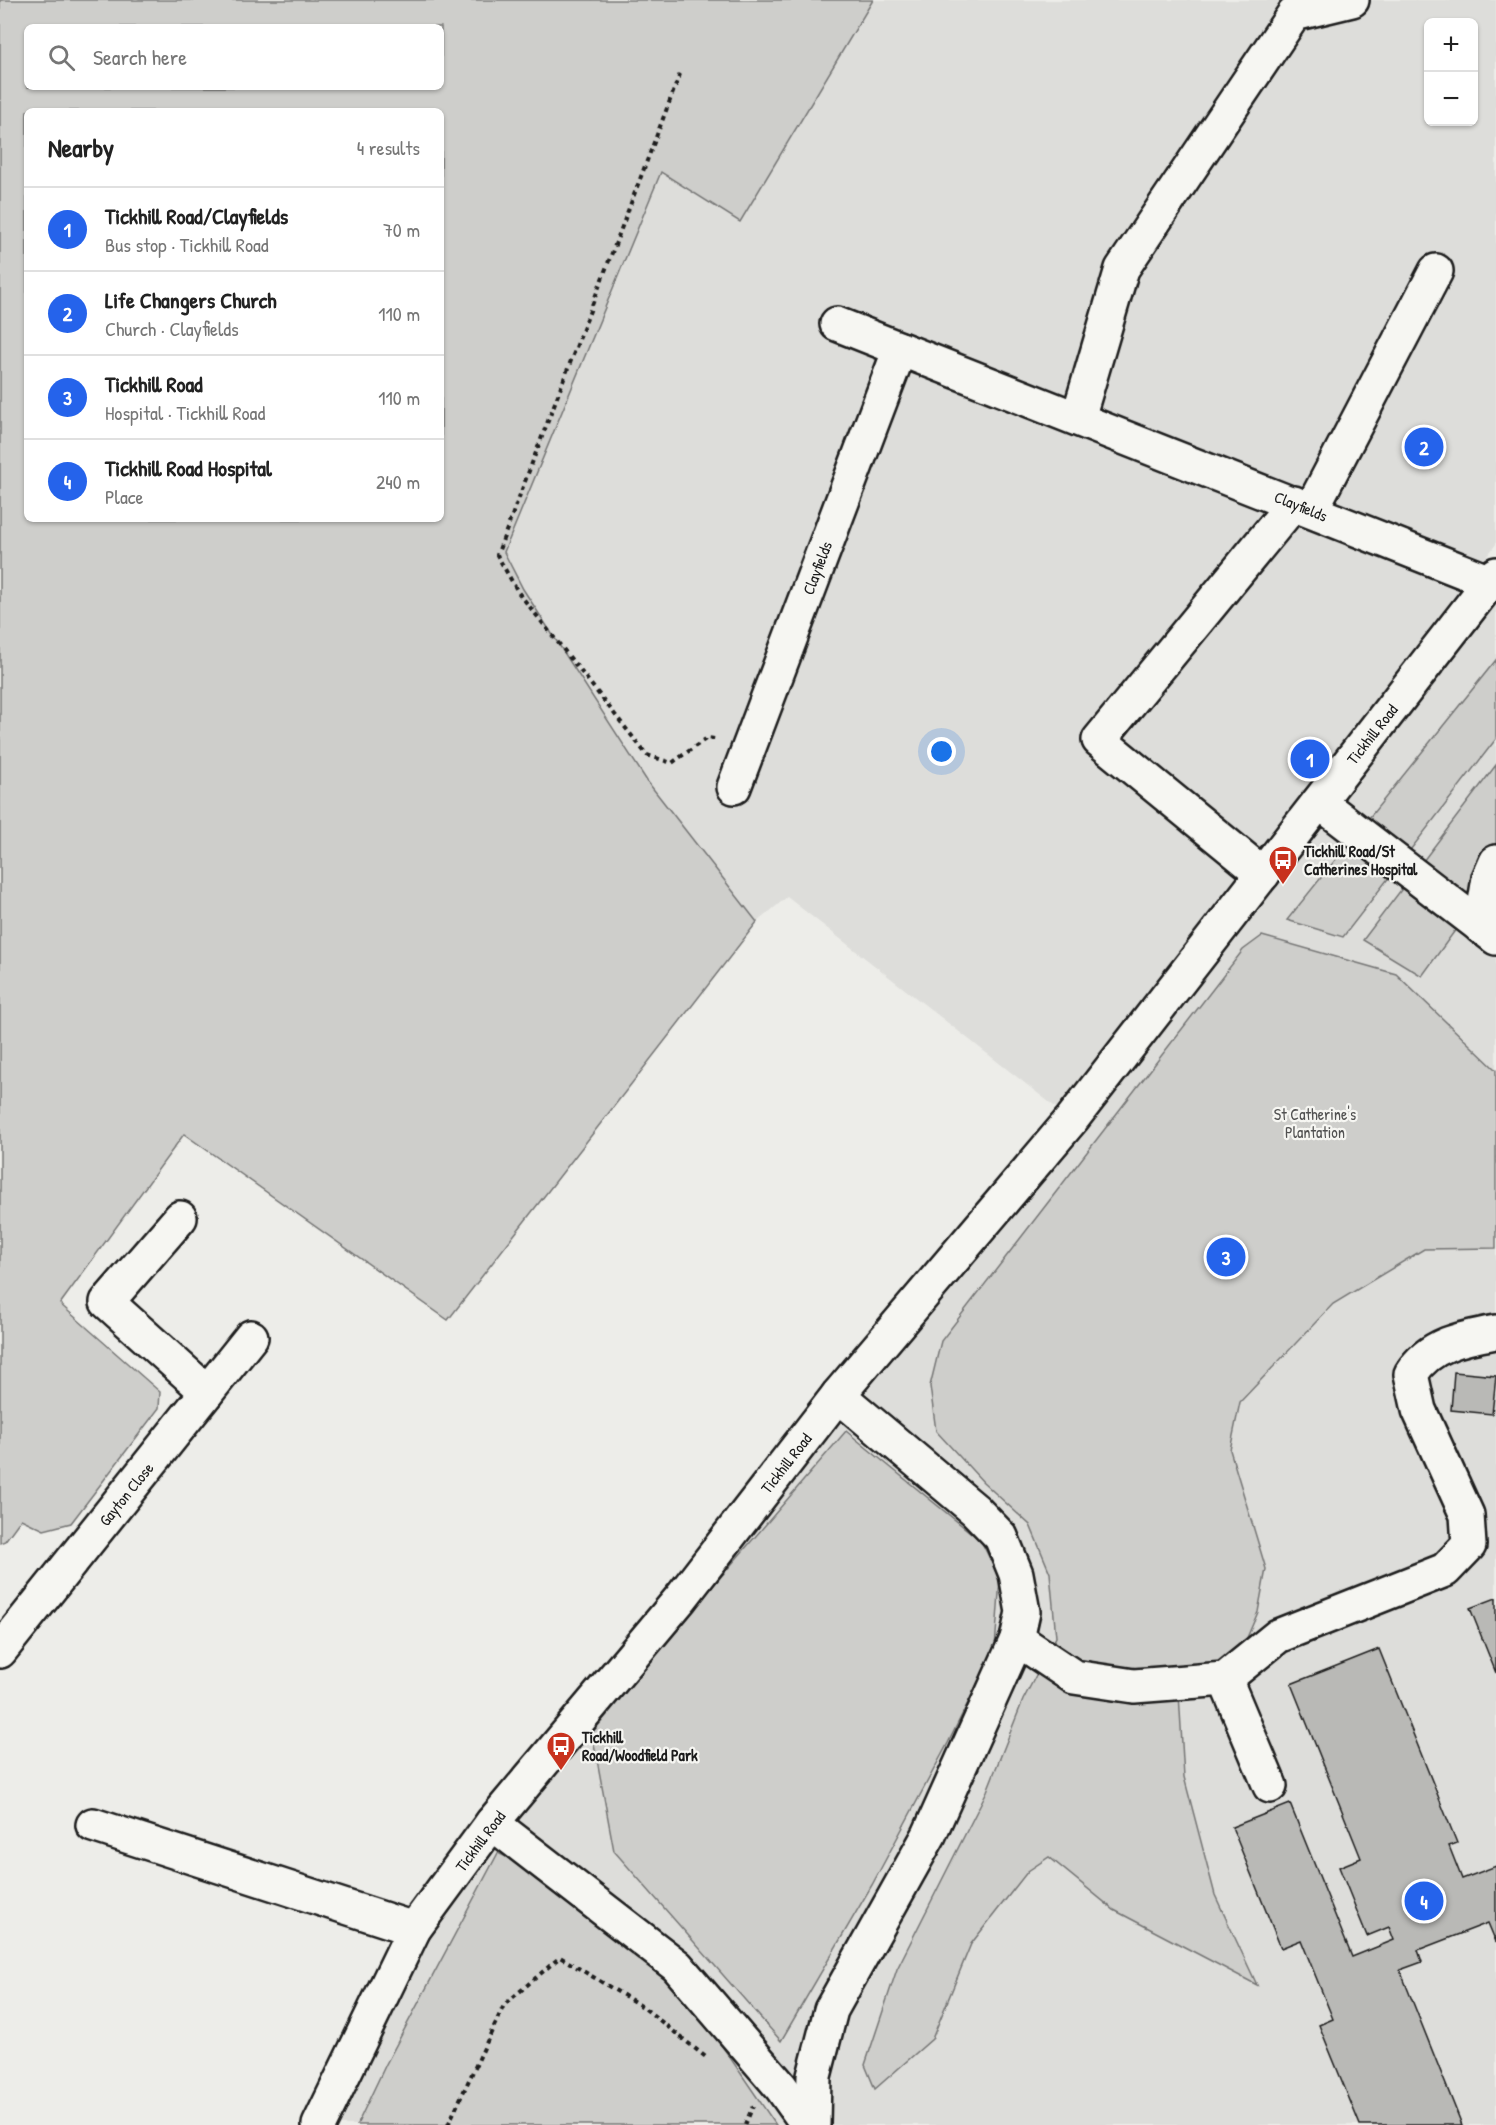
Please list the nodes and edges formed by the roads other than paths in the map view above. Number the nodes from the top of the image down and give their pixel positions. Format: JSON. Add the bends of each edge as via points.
{"nodes":[{"id":1,"x":1352,"y":0,"type":"edge"},
{"id":2,"x":1436,"y":271,"type":"dead end"},
{"id":3,"x":837,"y":324,"type":"dead end"},
{"id":4,"x":900,"y":349,"type":"junction"},
{"id":5,"x":1078,"y":418,"type":"junction"},
{"id":6,"x":1303,"y":507,"type":"junction"},
{"id":7,"x":1493,"y":578,"type":"edge"},
{"id":8,"x":734,"y":787,"type":"dead end"},
{"id":9,"x":1319,"y":802,"type":"junction"},
{"id":10,"x":1496,"y":862,"type":"edge"},
{"id":11,"x":1263,"y":874,"type":"junction"},
{"id":12,"x":1489,"y":933,"type":"edge"},
{"id":13,"x":180,"y":1218,"type":"dead end"},
{"id":14,"x":1496,"y":1332,"type":"edge"},
{"id":15,"x":251,"y":1337,"type":"dead end"},
{"id":16,"x":207,"y":1392,"type":"junction"},
{"id":17,"x":838,"y":1395,"type":"junction"},
{"id":18,"x":1017,"y":1639,"type":"junction"},
{"id":19,"x":0,"y":1651,"type":"edge"},
{"id":20,"x":1225,"y":1679,"type":"junction"},
{"id":21,"x":1270,"y":1786,"type":"dead end"},
{"id":22,"x":492,"y":1823,"type":"junction"},
{"id":23,"x":93,"y":1825,"type":"dead end"},
{"id":24,"x":414,"y":1929,"type":"junction"},
{"id":25,"x":319,"y":2125,"type":"edge"},
{"id":26,"x":808,"y":2125,"type":"edge"},
{"id":27,"x":813,"y":2125,"type":"edge"}],
"edges":[{"from":1,"to":5,"type":"street","via":[[1294,14],[1122,269]]},
{"from":2,"to":6,"type":"street"},
{"from":3,"to":4,"type":"street","name":"Clayfields"},
{"from":4,"to":5,"type":"street","name":"Clayfields"},
{"from":4,"to":8,"type":"street","name":"Clayfields"},
{"from":5,"to":6,"type":"street","name":"Clayfields"},
{"from":6,"to":7,"type":"street","name":"Clayfields"},
{"from":6,"to":11,"type":"street","via":[[1099,740]]},
{"from":7,"to":9,"type":"street","name":"Tickhill Road"},
{"from":9,"to":11,"type":"street","name":"Tickhill Road"},
{"from":9,"to":12,"type":"street"},
{"from":10,"to":12,"type":"street","via":[[1489,878]]},
{"from":11,"to":17,"type":"street","name":"Tickhill Road","via":[[1072,1119]]},
{"from":13,"to":16,"type":"street","via":[[107,1302]]},
{"from":14,"to":20,"type":"street","via":[[1434,1349],[1411,1374],[1419,1410],[1467,1515],[1469,1545],[1445,1570],[1278,1636]]},
{"from":15,"to":16,"type":"street","name":"Gayton Close"},
{"from":16,"to":19,"type":"street","name":"Gayton Close"},
{"from":17,"to":18,"type":"street","via":[[975,1510],[1001,1538],[1016,1574],[1023,1612]]},
{"from":17,"to":22,"type":"street","name":"Tickhill Road","via":[[681,1598]]},
{"from":18,"to":20,"type":"street","via":[[1074,1677],[1134,1686]]},
{"from":18,"to":27,"type":"street","via":[[929,1835],[831,2010],[814,2076]]},
{"from":20,"to":21,"type":"street"},
{"from":22,"to":24,"type":"street","name":"Tickhill Road"},
{"from":22,"to":26,"type":"street","via":[[677,1966],[781,2087]]},
{"from":23,"to":24,"type":"street"},
{"from":24,"to":25,"type":"street","name":"Tickhill Road"}]}
